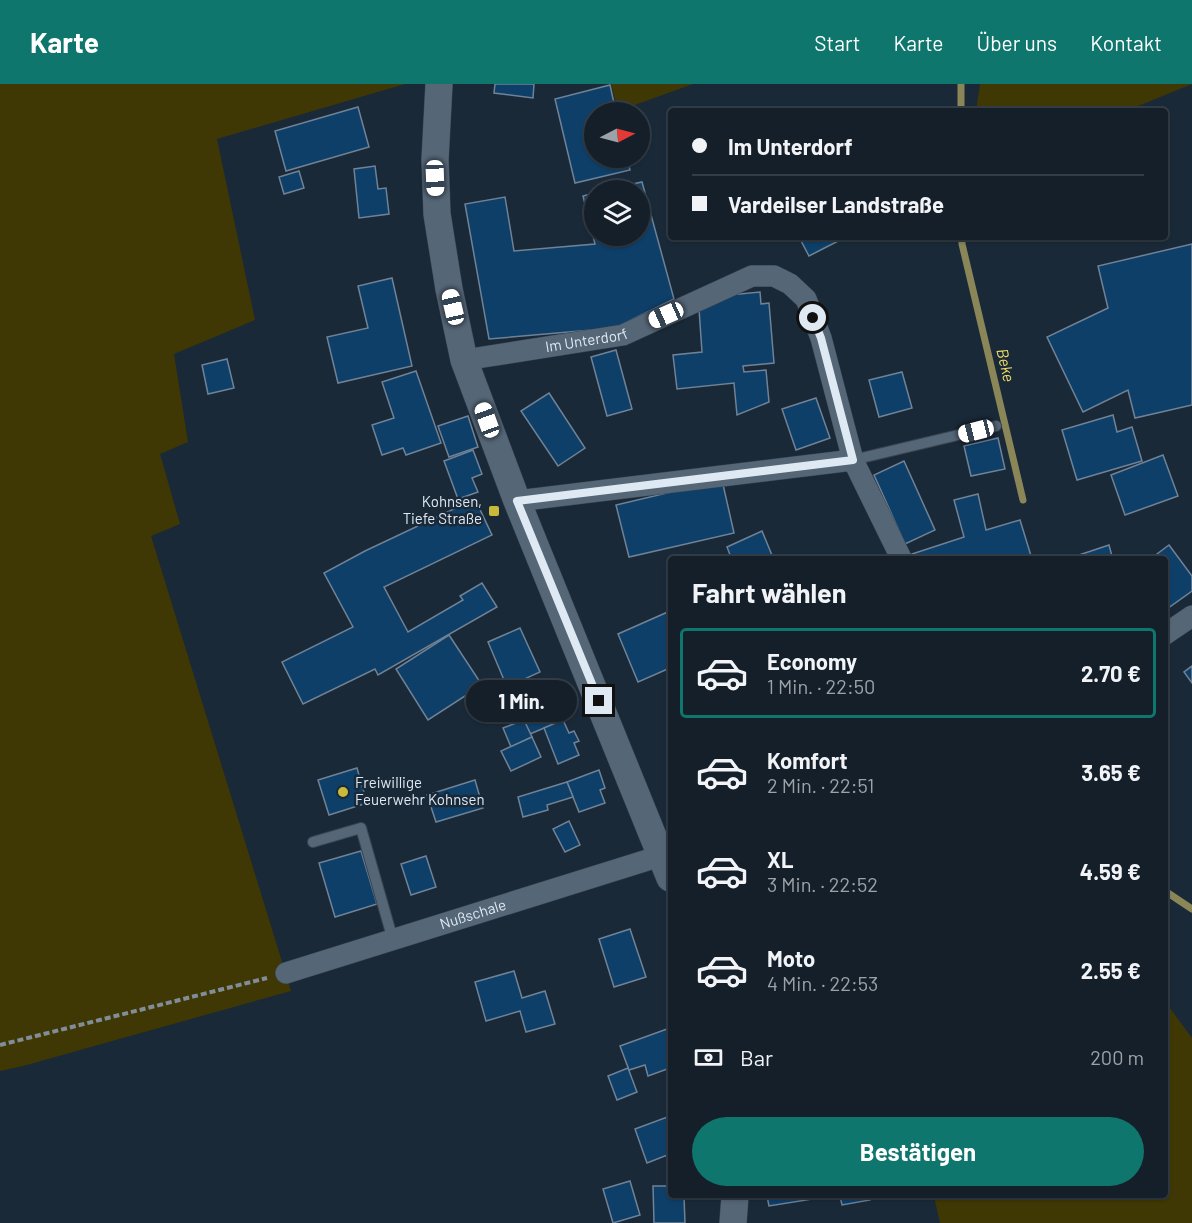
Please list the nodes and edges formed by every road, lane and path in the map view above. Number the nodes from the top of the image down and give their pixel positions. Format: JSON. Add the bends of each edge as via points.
{"nodes":[{"id":1,"x":439,"y":84,"type":"edge"},
{"id":2,"x":464,"y":360,"type":"junction"},
{"id":3,"x":996,"y":426,"type":"dead end"},
{"id":4,"x":853,"y":460,"type":"junction"},
{"id":5,"x":517,"y":501,"type":"junction"},
{"id":6,"x":900,"y":556,"type":"edge"},
{"id":7,"x":1192,"y":616,"type":"edge"},
{"id":8,"x":1168,"y":632,"type":"edge"},
{"id":9,"x":314,"y":842,"type":"dead end"},
{"id":10,"x":668,"y":862,"type":"edge"},
{"id":11,"x":393,"y":940,"type":"junction"},
{"id":12,"x":286,"y":973,"type":"joint"},
{"id":13,"x":0,"y":1045,"type":"edge"},
{"id":14,"x":735,"y":1198,"type":"edge"},
{"id":15,"x":733,"y":1223,"type":"edge"}],
"edges":[{"from":1,"to":2,"type":"street","via":[[437,214]]},
{"from":2,"to":4,"type":"street","name":"Im Unterdorf","via":[[623,335],[752,276],[774,276],[806,299],[821,338]]},
{"from":2,"to":5,"type":"street"},
{"from":3,"to":4,"type":"lane"},
{"from":4,"to":5,"type":"street"},
{"from":4,"to":6,"type":"street","name":"Im Unterdorf"},
{"from":5,"to":10,"type":"street"},
{"from":7,"to":8,"type":"street"},
{"from":9,"to":11,"type":"lane","via":[[361,828]]},
{"from":10,"to":11,"type":"street","name":"Nußschale"},
{"from":11,"to":12,"type":"street","name":"Nußschale"},
{"from":12,"to":13,"type":"path"},
{"from":14,"to":15,"type":"street"}]}
